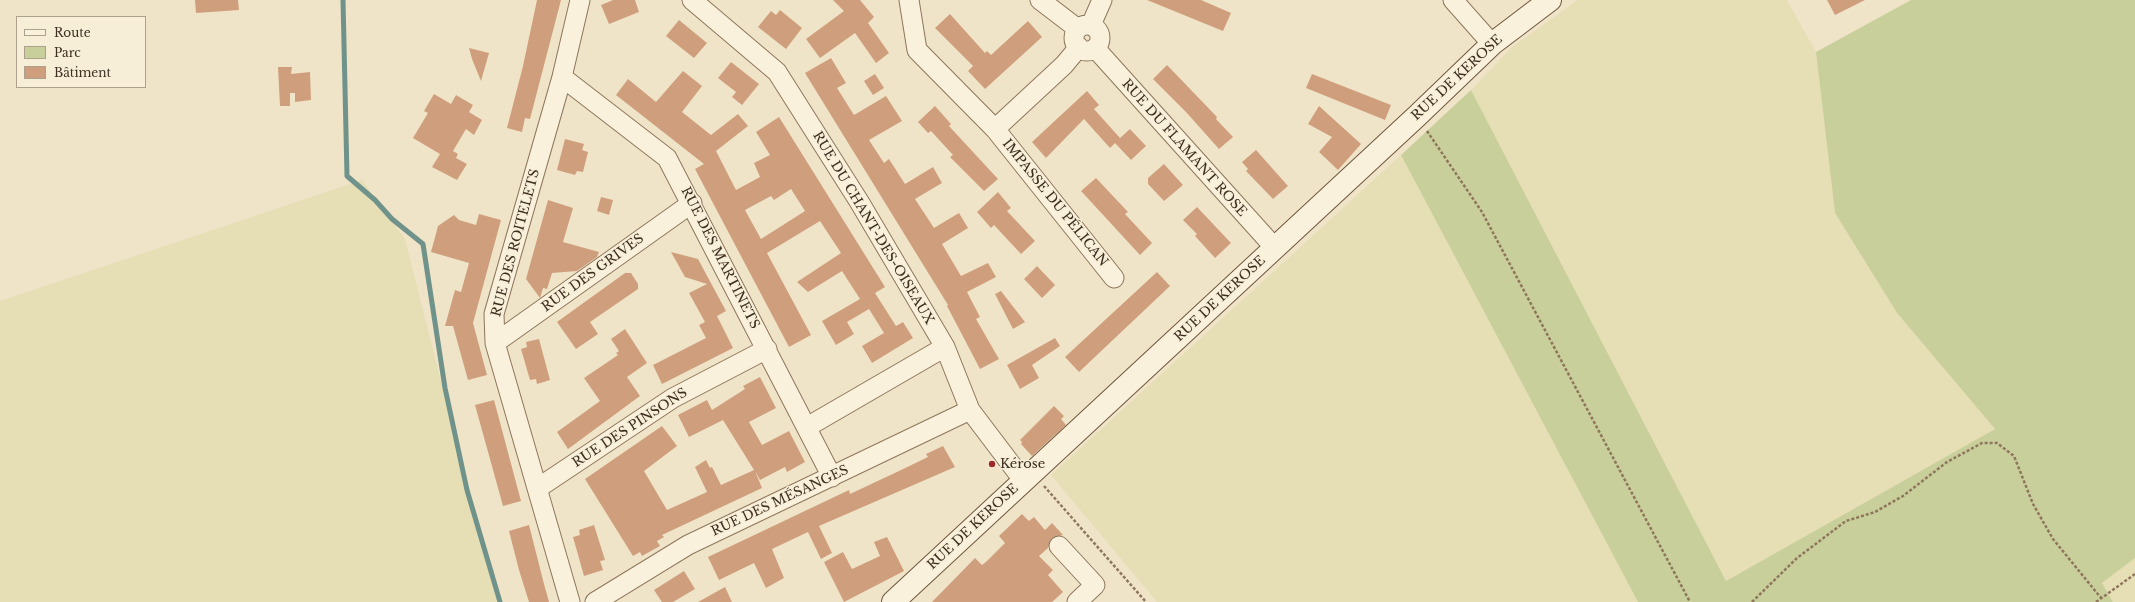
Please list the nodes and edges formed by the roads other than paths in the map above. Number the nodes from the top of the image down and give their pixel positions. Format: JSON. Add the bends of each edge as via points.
{"nodes":[{"id":1,"x":580,"y":0,"type":"edge"},
{"id":2,"x":692,"y":0,"type":"edge"},
{"id":3,"x":909,"y":0,"type":"edge"},
{"id":4,"x":1040,"y":0,"type":"edge"},
{"id":5,"x":1102,"y":0,"type":"edge"},
{"id":6,"x":1453,"y":0,"type":"edge"},
{"id":7,"x":1550,"y":0,"type":"edge"},
{"id":8,"x":1086,"y":37,"type":"junction"},
{"id":9,"x":1492,"y":44,"type":"junction"},
{"id":10,"x":562,"y":76,"type":"junction"},
{"id":11,"x":995,"y":129,"type":"junction"},
{"id":12,"x":692,"y":203,"type":"junction"},
{"id":13,"x":1275,"y":248,"type":"junction"},
{"id":14,"x":1114,"y":278,"type":"dead end"},
{"id":15,"x":495,"y":343,"type":"junction"},
{"id":16,"x":945,"y":347,"type":"junction"},
{"id":17,"x":767,"y":350,"type":"junction"},
{"id":18,"x":970,"y":410,"type":"junction"},
{"id":19,"x":807,"y":427,"type":"junction"},
{"id":20,"x":832,"y":476,"type":"junction"},
{"id":21,"x":1028,"y":476,"type":"junction"},
{"id":22,"x":538,"y":488,"type":"junction"},
{"id":23,"x":1059,"y":546,"type":"dead end"},
{"id":24,"x":570,"y":602,"type":"edge"},
{"id":25,"x":595,"y":602,"type":"edge"},
{"id":26,"x":893,"y":602,"type":"edge"},
{"id":27,"x":1077,"y":602,"type":"edge"}],
"edges":[{"from":1,"to":10,"type":"street","name":"RUE DES ROITELETS"},
{"from":2,"to":16,"type":"street","name":"RUE DU CHANT-DES-OISEAUX","via":[[777,72],[860,203]]},
{"from":3,"to":11,"type":"street","name":"IMPASSE DU PÉLICAN","via":[[917,50]]},
{"from":4,"to":8,"type":"street","name":"RUE DU FLAMANT ROSE"},
{"from":5,"to":8,"type":"street","name":"IMPASSE DU PÉLICAN"},
{"from":6,"to":9,"type":"street"},
{"from":7,"to":9,"type":"main road","name":"RUE DE KEROSE"},
{"from":8,"to":11,"type":"street","name":"IMPASSE DU PÉLICAN","via":[[1064,65]]},
{"from":8,"to":13,"type":"street","name":"RUE DU FLAMANT ROSE"},
{"from":9,"to":13,"type":"main road","name":"RUE DE KEROSE"},
{"from":10,"to":12,"type":"street","name":"RUE DES MARTINETS","via":[[667,158]]},
{"from":10,"to":15,"type":"street","name":"RUE DES ROITELETS","via":[[494,314]]},
{"from":11,"to":14,"type":"street","name":"IMPASSE DU PÉLICAN"},
{"from":12,"to":15,"type":"street","name":"RUE DES GRIVES"},
{"from":12,"to":17,"type":"street","name":"RUE DES MARTINETS"},
{"from":13,"to":21,"type":"main road","name":"RUE DE KEROSE"},
{"from":15,"to":22,"type":"street","name":"RUE DES ROITELETS"},
{"from":16,"to":18,"type":"street","name":"RUE DU CHANT-DES-OISEAUX"},
{"from":16,"to":19,"type":"street"},
{"from":17,"to":19,"type":"street","name":"RUE DES MARTINETS"},
{"from":17,"to":22,"type":"street","name":"RUE DES PINSONS","via":[[673,398]]},
{"from":18,"to":20,"type":"street","name":"RUE DES MÉSANGES"},
{"from":18,"to":21,"type":"street","name":"RUE DU CHANT-DES-OISEAUX"},
{"from":19,"to":20,"type":"street","name":"RUE DES MARTINETS"},
{"from":20,"to":25,"type":"street","name":"RUE DES MÉSANGES","via":[[688,545]]},
{"from":21,"to":26,"type":"main road","name":"RUE DE KEROSE"},
{"from":22,"to":24,"type":"street","name":"RUE DES ROITELETS"},
{"from":23,"to":27,"type":"street","via":[[1095,585]]}]}
